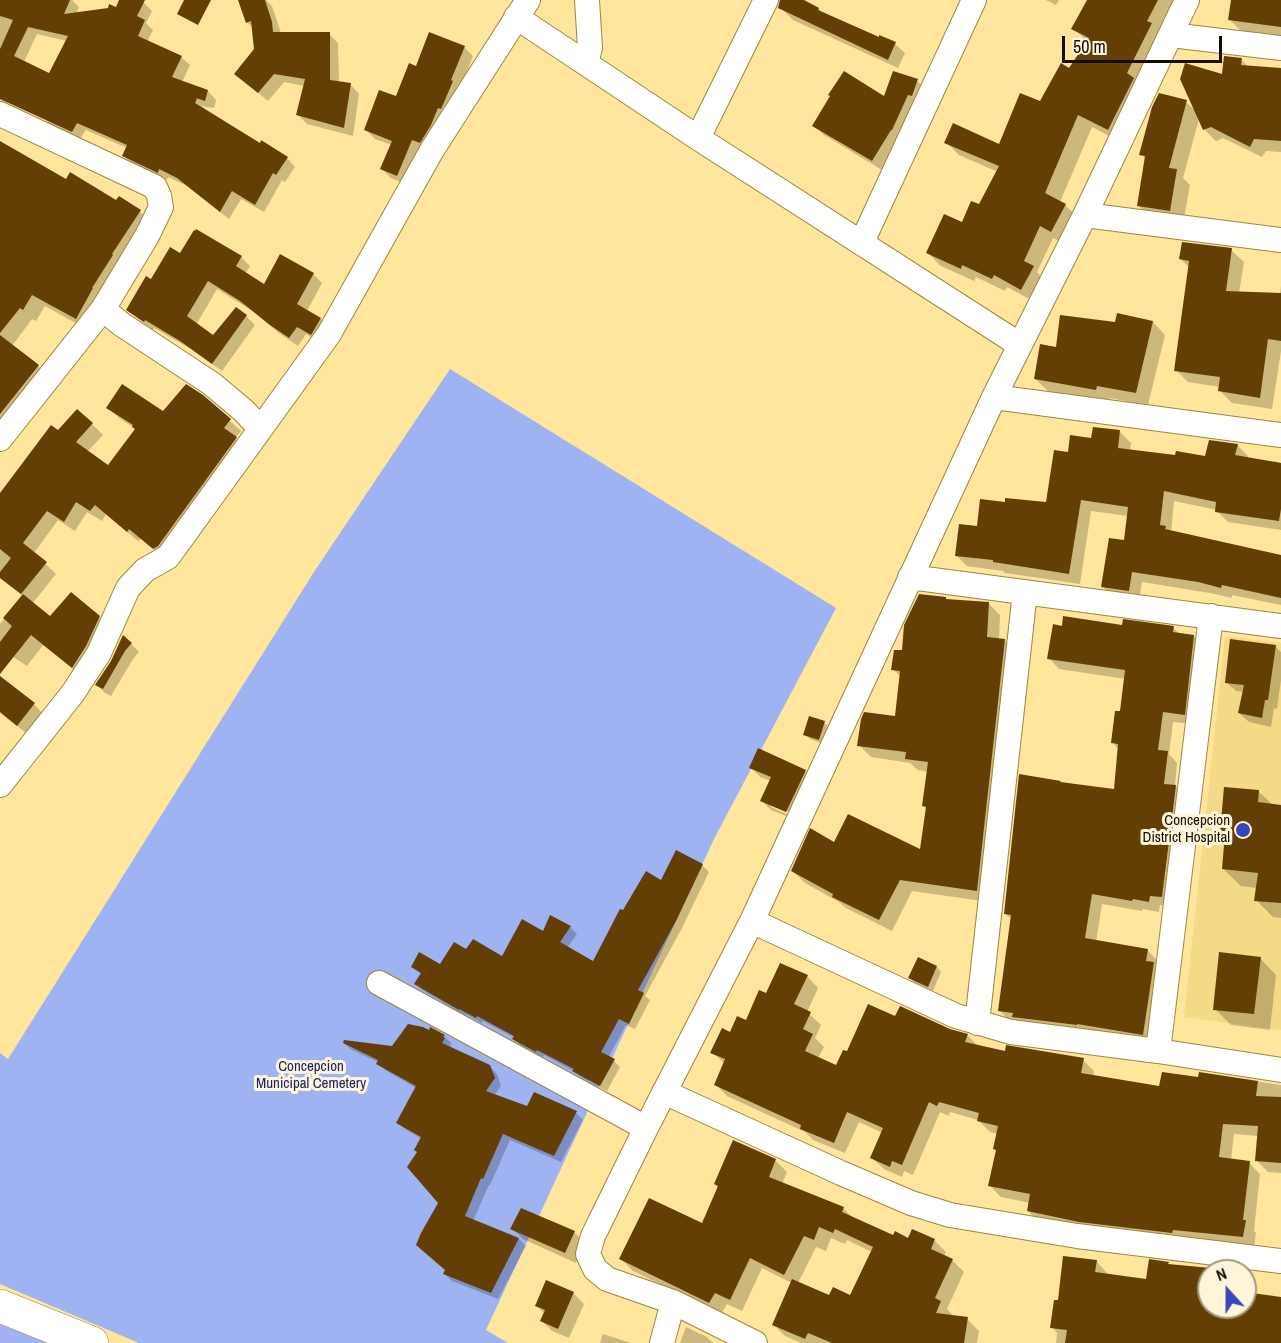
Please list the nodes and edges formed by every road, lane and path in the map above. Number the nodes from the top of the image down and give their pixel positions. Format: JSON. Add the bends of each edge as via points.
{"nodes":[{"id":1,"x":587,"y":0,"type":"edge"},
{"id":2,"x":766,"y":0,"type":"edge"},
{"id":3,"x":974,"y":0,"type":"edge"},
{"id":4,"x":1187,"y":0,"type":"edge"},
{"id":5,"x":522,"y":8,"type":"edge"},
{"id":6,"x":1171,"y":35,"type":"junction"},
{"id":7,"x":1281,"y":48,"type":"edge"},
{"id":8,"x":586,"y":63,"type":"junction"},
{"id":9,"x":0,"y":114,"type":"edge"},
{"id":10,"x":698,"y":138,"type":"junction"},
{"id":11,"x":1085,"y":215,"type":"junction"},
{"id":12,"x":1281,"y":240,"type":"edge"},
{"id":13,"x":862,"y":242,"type":"junction"},
{"id":14,"x":103,"y":309,"type":"junction"},
{"id":15,"x":1020,"y":345,"type":"junction"},
{"id":16,"x":994,"y":397,"type":"junction"},
{"id":17,"x":260,"y":428,"type":"junction"},
{"id":18,"x":1281,"y":435,"type":"edge"},
{"id":19,"x":0,"y":439,"type":"edge"},
{"id":20,"x":910,"y":577,"type":"junction"},
{"id":21,"x":1025,"y":592,"type":"junction"},
{"id":22,"x":1211,"y":616,"type":"junction"},
{"id":23,"x":1281,"y":627,"type":"edge"},
{"id":24,"x":0,"y":785,"type":"edge"},
{"id":25,"x":752,"y":921,"type":"junction"},
{"id":26,"x":379,"y":983,"type":"dead end"},
{"id":27,"x":977,"y":1023,"type":"junction"},
{"id":28,"x":1158,"y":1050,"type":"junction"},
{"id":29,"x":1281,"y":1070,"type":"edge"},
{"id":30,"x":664,"y":1092,"type":"junction"},
{"id":31,"x":646,"y":1128,"type":"junction"},
{"id":32,"x":1281,"y":1261,"type":"edge"},
{"id":33,"x":673,"y":1302,"type":"junction"},
{"id":34,"x":0,"y":1306,"type":"edge"},
{"id":35,"x":92,"y":1343,"type":"edge"},
{"id":36,"x":662,"y":1343,"type":"edge"},
{"id":37,"x":755,"y":1343,"type":"edge"}],
"edges":[{"from":1,"to":8,"type":"street","via":[[590,48]]},
{"from":2,"to":10,"type":"street"},
{"from":3,"to":13,"type":"street"},
{"from":4,"to":6,"type":"street"},
{"from":5,"to":8,"type":"street"},
{"from":5,"to":17,"type":"street","via":[[432,150],[328,334]]},
{"from":6,"to":7,"type":"street"},
{"from":6,"to":11,"type":"street"},
{"from":8,"to":10,"type":"street"},
{"from":9,"to":14,"type":"street","via":[[154,187],[159,196],[161,207],[147,236]]},
{"from":10,"to":13,"type":"street"},
{"from":11,"to":12,"type":"street"},
{"from":11,"to":15,"type":"street"},
{"from":13,"to":15,"type":"street"},
{"from":14,"to":17,"type":"street","via":[[212,384]]},
{"from":14,"to":19,"type":"street"},
{"from":15,"to":16,"type":"street"},
{"from":16,"to":18,"type":"street"},
{"from":16,"to":20,"type":"street"},
{"from":17,"to":24,"type":"street","via":[[168,557],[145,570],[128,588],[99,653],[73,693]]},
{"from":20,"to":21,"type":"street"},
{"from":20,"to":25,"type":"street"},
{"from":21,"to":22,"type":"street"},
{"from":21,"to":27,"type":"street"},
{"from":22,"to":23,"type":"street"},
{"from":22,"to":28,"type":"street"},
{"from":25,"to":27,"type":"street"},
{"from":25,"to":30,"type":"street"},
{"from":26,"to":31,"type":"street"},
{"from":27,"to":28,"type":"street","via":[[1011,1032]]},
{"from":28,"to":29,"type":"street"},
{"from":30,"to":31,"type":"street"},
{"from":30,"to":32,"type":"street","via":[[841,1173],[950,1215],[1077,1236]]},
{"from":31,"to":33,"type":"street","via":[[588,1254],[595,1269],[607,1279]]},
{"from":33,"to":36,"type":"street"},
{"from":33,"to":37,"type":"street"},
{"from":34,"to":35,"type":"main road"}]}
